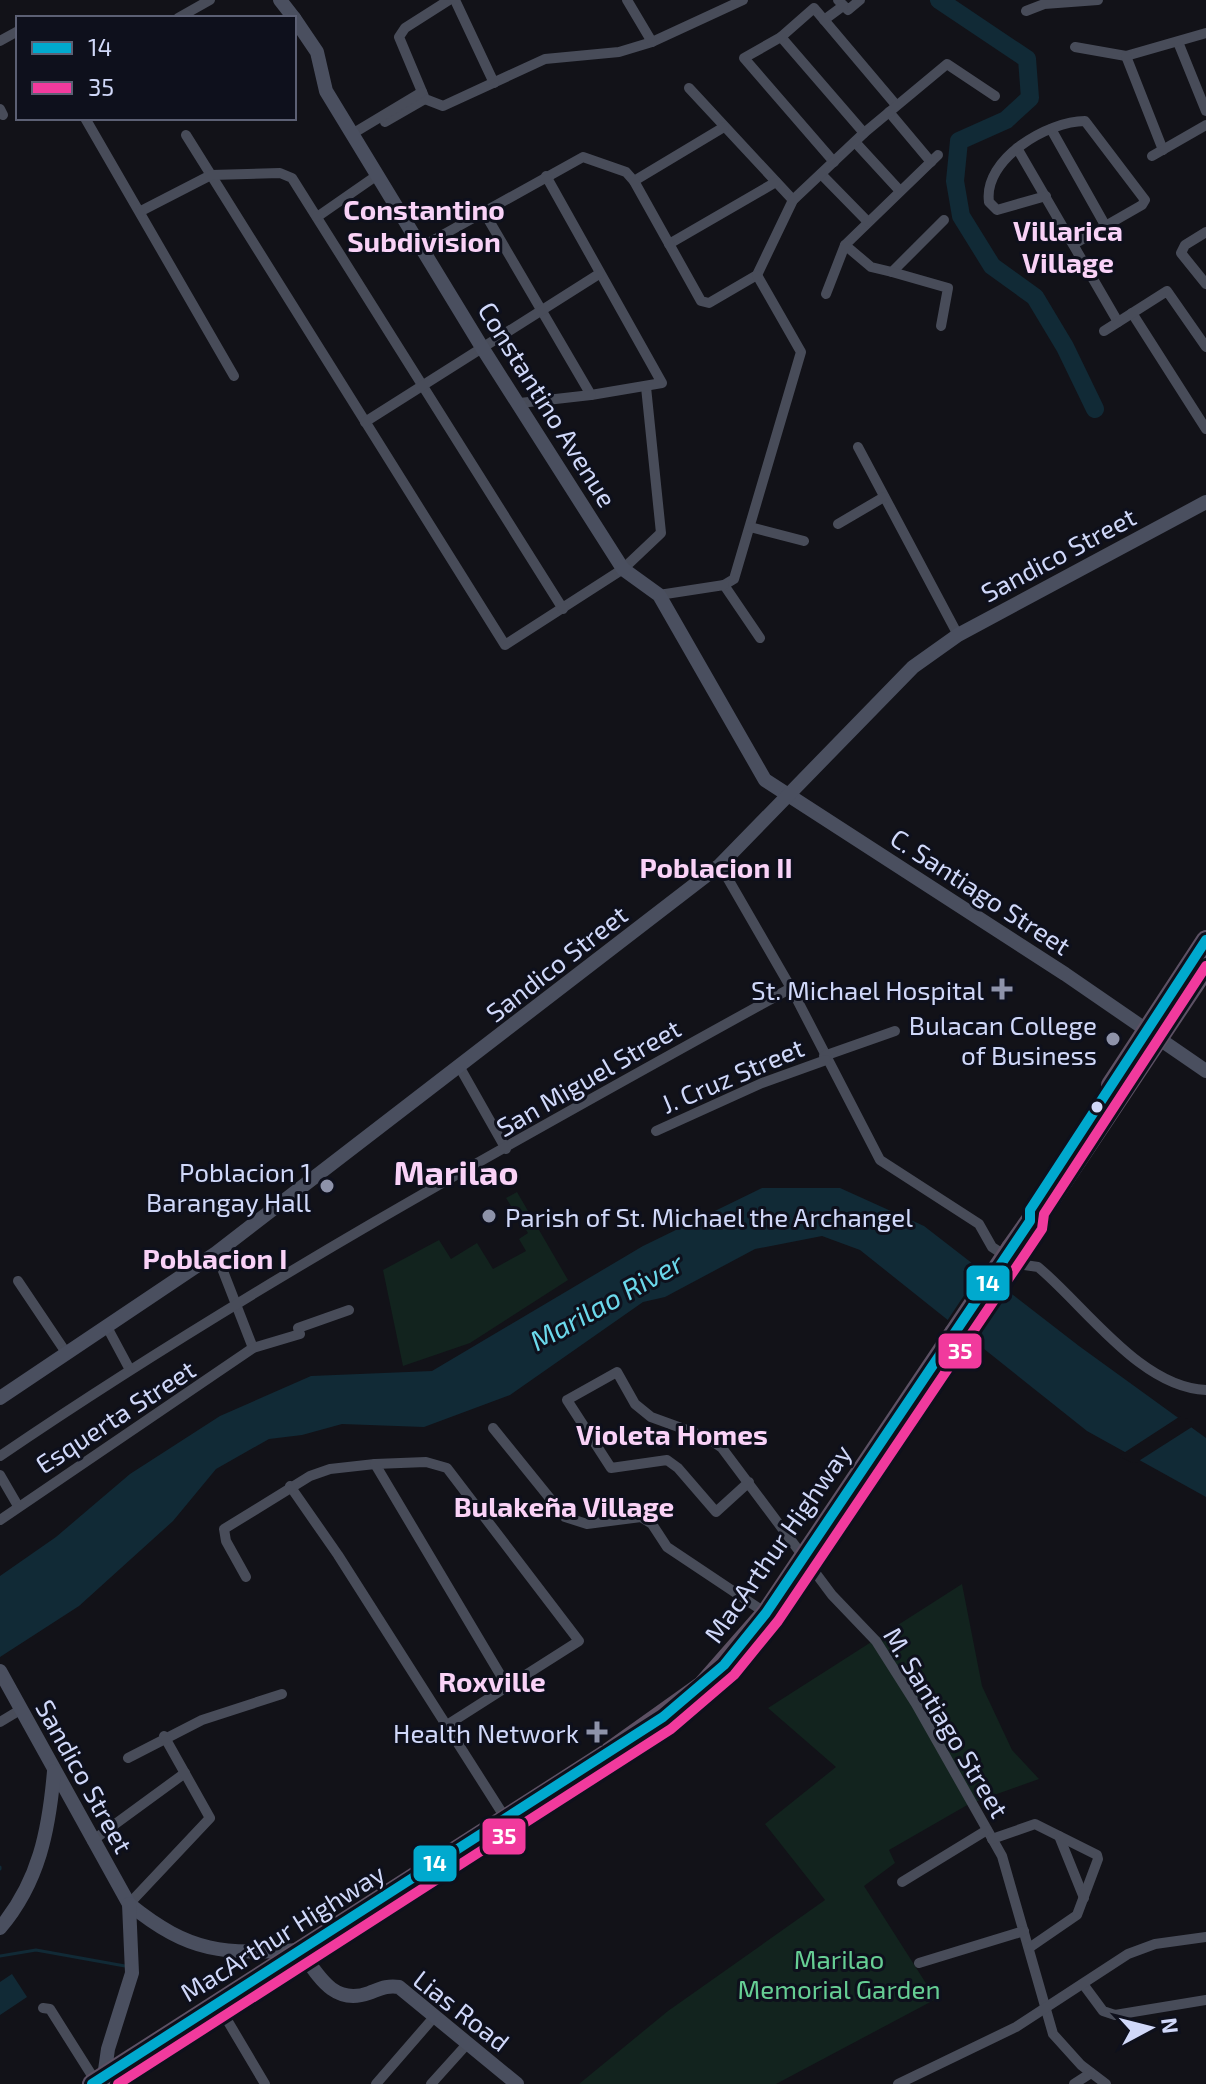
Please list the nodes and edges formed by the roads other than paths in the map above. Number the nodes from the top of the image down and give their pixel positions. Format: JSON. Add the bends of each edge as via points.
{"nodes":[{"id":1,"x":210,"y":0,"type":"edge"},
{"id":2,"x":452,"y":0,"type":"edge"},
{"id":3,"x":627,"y":0,"type":"edge"},
{"id":4,"x":743,"y":0,"type":"edge"},
{"id":5,"x":860,"y":0,"type":"edge"},
{"id":6,"x":1098,"y":0,"type":"edge"},
{"id":7,"x":840,"y":3,"type":"edge"},
{"id":8,"x":1026,"y":11,"type":"dead end"},
{"id":9,"x":182,"y":16,"type":"edge"},
{"id":10,"x":824,"y":20,"type":"junction"},
{"id":11,"x":296,"y":24,"type":"edge"},
{"id":12,"x":1206,"y":33,"type":"edge"},
{"id":13,"x":781,"y":37,"type":"junction"},
{"id":14,"x":652,"y":42,"type":"junction"},
{"id":15,"x":1178,"y":42,"type":"junction"},
{"id":16,"x":1075,"y":47,"type":"dead end"},
{"id":17,"x":1126,"y":56,"type":"junction"},
{"id":18,"x":494,"y":83,"type":"junction"},
{"id":19,"x":689,"y":88,"type":"dead end"},
{"id":20,"x":423,"y":96,"type":"junction"},
{"id":21,"x":995,"y":96,"type":"dead end"},
{"id":22,"x":892,"y":109,"type":"junction"},
{"id":23,"x":1206,"y":111,"type":"edge"},
{"id":24,"x":86,"y":120,"type":"edge"},
{"id":25,"x":1206,"y":125,"type":"edge"},
{"id":26,"x":724,"y":127,"type":"junction"},
{"id":27,"x":1051,"y":129,"type":"junction"},
{"id":28,"x":864,"y":133,"type":"junction"},
{"id":29,"x":186,"y":135,"type":"dead end"},
{"id":30,"x":354,"y":137,"type":"junction"},
{"id":31,"x":855,"y":142,"type":"junction"},
{"id":32,"x":1017,"y":148,"type":"junction"},
{"id":33,"x":1163,"y":150,"type":"junction"},
{"id":34,"x":1152,"y":156,"type":"dead end"},
{"id":35,"x":834,"y":162,"type":"junction"},
{"id":36,"x":821,"y":174,"type":"junction"},
{"id":37,"x":211,"y":175,"type":"junction"},
{"id":38,"x":376,"y":176,"type":"junction"},
{"id":39,"x":546,"y":176,"type":"junction"},
{"id":40,"x":634,"y":181,"type":"junction"},
{"id":41,"x":776,"y":182,"type":"junction"},
{"id":42,"x":900,"y":191,"type":"junction"},
{"id":43,"x":1046,"y":196,"type":"junction"},
{"id":44,"x":793,"y":200,"type":"junction"},
{"id":45,"x":141,"y":211,"type":"junction"},
{"id":46,"x":484,"y":212,"type":"junction"},
{"id":47,"x":317,"y":217,"type":"junction"},
{"id":48,"x":944,"y":220,"type":"dead end"},
{"id":49,"x":868,"y":222,"type":"junction"},
{"id":50,"x":1105,"y":225,"type":"junction"},
{"id":51,"x":1206,"y":232,"type":"edge"},
{"id":52,"x":669,"y":244,"type":"junction"},
{"id":53,"x":1074,"y":244,"type":"junction"},
{"id":54,"x":845,"y":245,"type":"junction"},
{"id":55,"x":421,"y":247,"type":"junction"},
{"id":56,"x":892,"y":272,"type":"junction"},
{"id":57,"x":599,"y":274,"type":"junction"},
{"id":58,"x":757,"y":275,"type":"junction"},
{"id":59,"x":1206,"y":284,"type":"edge"},
{"id":60,"x":826,"y":294,"type":"dead end"},
{"id":61,"x":543,"y":309,"type":"junction"},
{"id":62,"x":1132,"y":313,"type":"junction"},
{"id":63,"x":1118,"y":322,"type":"junction"},
{"id":64,"x":941,"y":326,"type":"dead end"},
{"id":65,"x":1104,"y":331,"type":"dead end"},
{"id":66,"x":1206,"y":347,"type":"edge"},
{"id":67,"x":483,"y":349,"type":"junction"},
{"id":68,"x":234,"y":376,"type":"dead end"},
{"id":69,"x":425,"y":386,"type":"junction"},
{"id":70,"x":646,"y":387,"type":"junction"},
{"id":71,"x":591,"y":395,"type":"junction"},
{"id":72,"x":520,"y":403,"type":"junction"},
{"id":73,"x":365,"y":422,"type":"junction"},
{"id":74,"x":1206,"y":429,"type":"edge"},
{"id":75,"x":858,"y":447,"type":"dead end"},
{"id":76,"x":884,"y":497,"type":"junction"},
{"id":77,"x":1206,"y":502,"type":"edge"},
{"id":78,"x":838,"y":524,"type":"dead end"},
{"id":79,"x":750,"y":527,"type":"junction"},
{"id":80,"x":804,"y":541,"type":"dead end"},
{"id":81,"x":623,"y":569,"type":"junction"},
{"id":82,"x":724,"y":585,"type":"junction"},
{"id":83,"x":659,"y":595,"type":"junction"},
{"id":84,"x":563,"y":609,"type":"junction"},
{"id":85,"x":958,"y":635,"type":"junction"},
{"id":86,"x":760,"y":638,"type":"dead end"},
{"id":87,"x":788,"y":795,"type":"junction"},
{"id":88,"x":720,"y":865,"type":"junction"},
{"id":89,"x":1206,"y":940,"type":"edge"},
{"id":90,"x":1206,"y":967,"type":"edge"},
{"id":91,"x":791,"y":988,"type":"junction"},
{"id":92,"x":895,"y":1031,"type":"dead end"},
{"id":93,"x":1154,"y":1033,"type":"junction"},
{"id":94,"x":825,"y":1058,"type":"junction"},
{"id":95,"x":459,"y":1066,"type":"junction"},
{"id":96,"x":1206,"y":1071,"type":"edge"},
{"id":97,"x":656,"y":1131,"type":"dead end"},
{"id":98,"x":506,"y":1149,"type":"junction"},
{"id":99,"x":216,"y":1253,"type":"junction"},
{"id":100,"x":18,"y":1281,"type":"dead end"},
{"id":101,"x":237,"y":1304,"type":"junction"},
{"id":102,"x":349,"y":1310,"type":"dead end"},
{"id":103,"x":107,"y":1327,"type":"junction"},
{"id":104,"x":253,"y":1348,"type":"junction"},
{"id":105,"x":67,"y":1354,"type":"junction"},
{"id":106,"x":129,"y":1368,"type":"junction"},
{"id":107,"x":1206,"y":1390,"type":"edge"},
{"id":108,"x":0,"y":1398,"type":"edge"},
{"id":109,"x":493,"y":1428,"type":"dead end"},
{"id":110,"x":0,"y":1456,"type":"edge"},
{"id":111,"x":375,"y":1464,"type":"junction"},
{"id":112,"x":0,"y":1475,"type":"edge"},
{"id":113,"x":749,"y":1482,"type":"junction"},
{"id":114,"x":290,"y":1486,"type":"junction"},
{"id":115,"x":18,"y":1506,"type":"junction"},
{"id":116,"x":0,"y":1520,"type":"edge"},
{"id":117,"x":805,"y":1556,"type":"junction"},
{"id":118,"x":246,"y":1577,"type":"dead end"},
{"id":119,"x":766,"y":1613,"type":"junction"},
{"id":120,"x":0,"y":1671,"type":"edge"},
{"id":121,"x":507,"y":1686,"type":"junction"},
{"id":122,"x":282,"y":1694,"type":"dead end"},
{"id":123,"x":20,"y":1710,"type":"junction"},
{"id":124,"x":0,"y":1722,"type":"edge"},
{"id":125,"x":447,"y":1725,"type":"junction"},
{"id":126,"x":164,"y":1736,"type":"junction"},
{"id":127,"x":128,"y":1758,"type":"dead end"},
{"id":128,"x":54,"y":1771,"type":"junction"},
{"id":129,"x":185,"y":1773,"type":"junction"},
{"id":130,"x":506,"y":1819,"type":"junction"},
{"id":131,"x":990,"y":1834,"type":"junction"},
{"id":132,"x":1059,"y":1836,"type":"junction"},
{"id":133,"x":92,"y":1841,"type":"junction"},
{"id":134,"x":902,"y":1882,"type":"dead end"},
{"id":135,"x":1084,"y":1898,"type":"junction"},
{"id":136,"x":129,"y":1904,"type":"junction"},
{"id":137,"x":0,"y":1928,"type":"edge"},
{"id":138,"x":1024,"y":1931,"type":"junction"},
{"id":139,"x":1206,"y":1937,"type":"edge"},
{"id":140,"x":1029,"y":1948,"type":"junction"},
{"id":141,"x":300,"y":1950,"type":"junction"},
{"id":142,"x":919,"y":1963,"type":"dead end"},
{"id":143,"x":1083,"y":1984,"type":"junction"},
{"id":144,"x":1206,"y":2000,"type":"edge"},
{"id":145,"x":217,"y":2003,"type":"junction"},
{"id":146,"x":43,"y":2008,"type":"dead end"},
{"id":147,"x":1046,"y":2008,"type":"junction"},
{"id":148,"x":435,"y":2016,"type":"junction"},
{"id":149,"x":468,"y":2043,"type":"junction"},
{"id":150,"x":1091,"y":2073,"type":"junction"},
{"id":151,"x":97,"y":2081,"type":"edge"},
{"id":152,"x":265,"y":2084,"type":"edge"},
{"id":153,"x":376,"y":2084,"type":"edge"},
{"id":154,"x":431,"y":2084,"type":"edge"},
{"id":155,"x":517,"y":2084,"type":"edge"},
{"id":156,"x":898,"y":2084,"type":"edge"},
{"id":157,"x":1074,"y":2084,"type":"edge"},
{"id":158,"x":1106,"y":2084,"type":"edge"}],
"edges":[{"from":1,"to":9,"type":"street"},
{"from":2,"to":18,"type":"street"},
{"from":2,"to":20,"type":"street","via":[[399,37]]},
{"from":3,"to":14,"type":"street"},
{"from":4,"to":14,"type":"street"},
{"from":5,"to":7,"type":"street","via":[[848,10]]},
{"from":6,"to":8,"type":"street","via":[[1044,4]]},
{"from":7,"to":10,"type":"street"},
{"from":10,"to":13,"type":"street","via":[[814,8]]},
{"from":10,"to":22,"type":"street"},
{"from":11,"to":30,"type":"main road","name":"Constantino Avenue","via":[[317,52],[326,91]]},
{"from":12,"to":15,"type":"street"},
{"from":13,"to":28,"type":"street"},
{"from":13,"to":35,"type":"street","via":[[744,58]]},
{"from":14,"to":18,"type":"street","via":[[619,52],[545,59]]},
{"from":15,"to":17,"type":"street"},
{"from":15,"to":23,"type":"street"},
{"from":16,"to":17,"type":"street"},
{"from":17,"to":33,"type":"street"},
{"from":18,"to":20,"type":"street","via":[[443,106]]},
{"from":19,"to":26,"type":"street"},
{"from":20,"to":30,"type":"street"},
{"from":21,"to":22,"type":"street","via":[[947,64]]},
{"from":22,"to":28,"type":"street"},
{"from":22,"to":42,"type":"street","via":[[935,159]]},
{"from":24,"to":45,"type":"street"},
{"from":25,"to":33,"type":"street"},
{"from":26,"to":40,"type":"street"},
{"from":26,"to":41,"type":"street"},
{"from":27,"to":32,"type":"street"},
{"from":27,"to":50,"type":"street"},
{"from":27,"to":50,"type":"street","via":[[1085,121],[1144,197],[1142,205]]},
{"from":28,"to":31,"type":"street"},
{"from":29,"to":37,"type":"street"},
{"from":30,"to":38,"type":"main road","name":"Constantino Avenue"},
{"from":31,"to":35,"type":"street"},
{"from":31,"to":42,"type":"street"},
{"from":32,"to":43,"type":"street"},
{"from":32,"to":43,"type":"street","via":[[992,177],[989,202],[997,210]]},
{"from":33,"to":34,"type":"street"},
{"from":35,"to":36,"type":"street"},
{"from":36,"to":44,"type":"street"},
{"from":36,"to":49,"type":"street"},
{"from":37,"to":45,"type":"street"},
{"from":37,"to":47,"type":"street","via":[[287,175]]},
{"from":37,"to":73,"type":"street"},
{"from":38,"to":47,"type":"street"},
{"from":38,"to":55,"type":"main road","name":"Constantino Avenue"},
{"from":39,"to":40,"type":"street","via":[[583,157],[626,172]]},
{"from":39,"to":46,"type":"street"},
{"from":39,"to":57,"type":"street"},
{"from":40,"to":52,"type":"street"},
{"from":41,"to":44,"type":"street"},
{"from":41,"to":52,"type":"street"},
{"from":42,"to":49,"type":"street"},
{"from":43,"to":53,"type":"street"},
{"from":44,"to":58,"type":"street"},
{"from":45,"to":68,"type":"street"},
{"from":46,"to":55,"type":"street"},
{"from":46,"to":61,"type":"street"},
{"from":47,"to":69,"type":"street"},
{"from":48,"to":56,"type":"street"},
{"from":49,"to":54,"type":"street"},
{"from":50,"to":53,"type":"street"},
{"from":51,"to":59,"type":"street","via":[[1181,253]]},
{"from":52,"to":58,"type":"street","via":[[703,303]]},
{"from":53,"to":63,"type":"street"},
{"from":54,"to":56,"type":"street","via":[[871,267]]},
{"from":54,"to":60,"type":"street"},
{"from":55,"to":67,"type":"main road","name":"Constantino Avenue"},
{"from":56,"to":64,"type":"street","via":[[948,288]]},
{"from":57,"to":61,"type":"street"},
{"from":57,"to":70,"type":"street","via":[[662,383]]},
{"from":58,"to":79,"type":"street","via":[[801,352]]},
{"from":61,"to":67,"type":"street"},
{"from":61,"to":71,"type":"street"},
{"from":62,"to":63,"type":"street"},
{"from":62,"to":66,"type":"street","via":[[1167,291]]},
{"from":62,"to":74,"type":"street"},
{"from":63,"to":65,"type":"street"},
{"from":67,"to":69,"type":"street"},
{"from":67,"to":72,"type":"main road","name":"Constantino Avenue"},
{"from":69,"to":73,"type":"street"},
{"from":69,"to":84,"type":"street"},
{"from":70,"to":71,"type":"street"},
{"from":70,"to":81,"type":"street","via":[[662,532]]},
{"from":71,"to":72,"type":"street"},
{"from":72,"to":81,"type":"main road","name":"Constantino Avenue"},
{"from":73,"to":84,"type":"street","via":[[505,645]]},
{"from":75,"to":76,"type":"street"},
{"from":76,"to":78,"type":"street"},
{"from":76,"to":85,"type":"street"},
{"from":77,"to":85,"type":"main road","name":"Sandico Street"},
{"from":79,"to":80,"type":"street"},
{"from":79,"to":82,"type":"street","via":[[734,579]]},
{"from":81,"to":83,"type":"main road","name":"Constantino Avenue"},
{"from":81,"to":84,"type":"street"},
{"from":82,"to":83,"type":"street"},
{"from":82,"to":86,"type":"street"},
{"from":83,"to":87,"type":"main road","name":"Constantino Avenue","via":[[748,754],[765,780]]},
{"from":85,"to":87,"type":"main road","name":"Sandico Street","via":[[913,667]]},
{"from":87,"to":88,"type":"main road","name":"Sandico Street"},
{"from":87,"to":93,"type":"main road","name":"C. Santiago Street"},
{"from":88,"to":91,"type":"street"},
{"from":88,"to":95,"type":"main road","name":"Sandico Street"},
{"from":89,"to":93,"type":"highway","name":"MacArthur Highway"},
{"from":90,"to":93,"type":"highway","name":"MacArthur Highway"},
{"from":91,"to":94,"type":"street"},
{"from":91,"to":98,"type":"street","name":"San Miguel Street"},
{"from":92,"to":94,"type":"street","name":"J. Cruz Street"},
{"from":93,"to":96,"type":"main road","name":"C. Santiago Street"},
{"from":93,"to":117,"type":"highway","name":"MacArthur Highway","bridge":true,"via":[[1039,1217],[1011,1248]]},
{"from":94,"to":97,"type":"street","name":"J. Cruz Street"},
{"from":94,"to":107,"type":"street","via":[[880,1160],[979,1224],[992,1247],[1018,1264],[1038,1267],[1142,1364],[1171,1382]]},
{"from":95,"to":98,"type":"street"},
{"from":95,"to":99,"type":"main road","name":"Sandico Street"},
{"from":98,"to":101,"type":"street","name":"San Miguel Street"},
{"from":99,"to":101,"type":"street"},
{"from":99,"to":103,"type":"main road","name":"Sandico Street"},
{"from":100,"to":105,"type":"street"},
{"from":101,"to":104,"type":"street"},
{"from":101,"to":106,"type":"street","name":"San Miguel Street"},
{"from":102,"to":104,"type":"street","via":[[298,1328],[300,1334]]},
{"from":103,"to":105,"type":"main road","name":"Sandico Street"},
{"from":103,"to":106,"type":"street"},
{"from":104,"to":115,"type":"street","name":"Esquerta Street"},
{"from":105,"to":108,"type":"main road","name":"Sandico Street"},
{"from":106,"to":110,"type":"street","name":"San Miguel Street"},
{"from":109,"to":119,"type":"street","via":[[565,1517],[587,1524],[641,1517],[667,1547]]},
{"from":111,"to":114,"type":"street","via":[[330,1469]]},
{"from":111,"to":121,"type":"street"},
{"from":111,"to":121,"type":"street","via":[[426,1462],[447,1468],[579,1641]]},
{"from":112,"to":115,"type":"street"},
{"from":113,"to":113,"type":"street","name":"M. Santiago Street","via":[[716,1512],[667,1460],[611,1468],[567,1400],[617,1372],[635,1404],[651,1417],[706,1437]]},
{"from":113,"to":117,"type":"street","name":"M. Santiago Street"},
{"from":114,"to":118,"type":"street","via":[[224,1529]]},
{"from":114,"to":125,"type":"street"},
{"from":115,"to":116,"type":"street","name":"Esquerta Street"},
{"from":117,"to":119,"type":"highway","name":"MacArthur Highway"},
{"from":117,"to":131,"type":"street","name":"M. Santiago Street","via":[[832,1595],[876,1641]]},
{"from":119,"to":130,"type":"highway","name":"MacArthur Highway","via":[[724,1665],[684,1701]]},
{"from":120,"to":123,"type":"main road","name":"Sandico Street"},
{"from":121,"to":125,"type":"street"},
{"from":122,"to":126,"type":"street"},
{"from":123,"to":124,"type":"street"},
{"from":123,"to":128,"type":"main road","name":"Sandico Street"},
{"from":125,"to":130,"type":"street"},
{"from":126,"to":127,"type":"street"},
{"from":126,"to":129,"type":"street"},
{"from":128,"to":133,"type":"main road","name":"Sandico Street"},
{"from":128,"to":137,"type":"main road","via":[[50,1814],[33,1878]]},
{"from":129,"to":133,"type":"street"},
{"from":129,"to":136,"type":"street","via":[[210,1818]]},
{"from":130,"to":141,"type":"highway","name":"MacArthur Highway"},
{"from":131,"to":132,"type":"street","via":[[1031,1824]]},
{"from":131,"to":134,"type":"street"},
{"from":131,"to":138,"type":"street","name":"M. Santiago Street","via":[[1002,1856]]},
{"from":132,"to":135,"type":"street"},
{"from":132,"to":135,"type":"street","via":[[1097,1855]]},
{"from":133,"to":136,"type":"main road","name":"Sandico Street"},
{"from":135,"to":140,"type":"street","via":[[1077,1915]]},
{"from":136,"to":141,"type":"main road","name":"Sandico Street","via":[[169,1934],[201,1947],[229,1952]]},
{"from":136,"to":151,"type":"main road","name":"Sandico Street","via":[[132,1973]]},
{"from":138,"to":140,"type":"street","name":"M. Santiago Street"},
{"from":138,"to":142,"type":"street"},
{"from":139,"to":143,"type":"street","via":[[1142,1949]]},
{"from":140,"to":147,"type":"street","name":"M. Santiago Street"},
{"from":141,"to":145,"type":"highway","name":"MacArthur Highway"},
{"from":141,"to":148,"type":"main road","name":"Lias Road","via":[[337,1994],[354,1997],[385,1986],[399,1987]]},
{"from":143,"to":144,"type":"street","via":[[1103,2011],[1115,2015]]},
{"from":143,"to":147,"type":"street"},
{"from":145,"to":151,"type":"highway","name":"MacArthur Highway"},
{"from":145,"to":152,"type":"street"},
{"from":146,"to":151,"type":"street","via":[[50,2009]]},
{"from":147,"to":150,"type":"street","name":"M. Santiago Street","via":[[1053,2034]]},
{"from":147,"to":156,"type":"street"},
{"from":148,"to":149,"type":"main road","name":"Lias Road"},
{"from":148,"to":153,"type":"street"},
{"from":149,"to":154,"type":"street"},
{"from":149,"to":155,"type":"main road","name":"Lias Road"},
{"from":150,"to":157,"type":"street"},
{"from":150,"to":158,"type":"street","name":"M. Santiago Street"}]}
